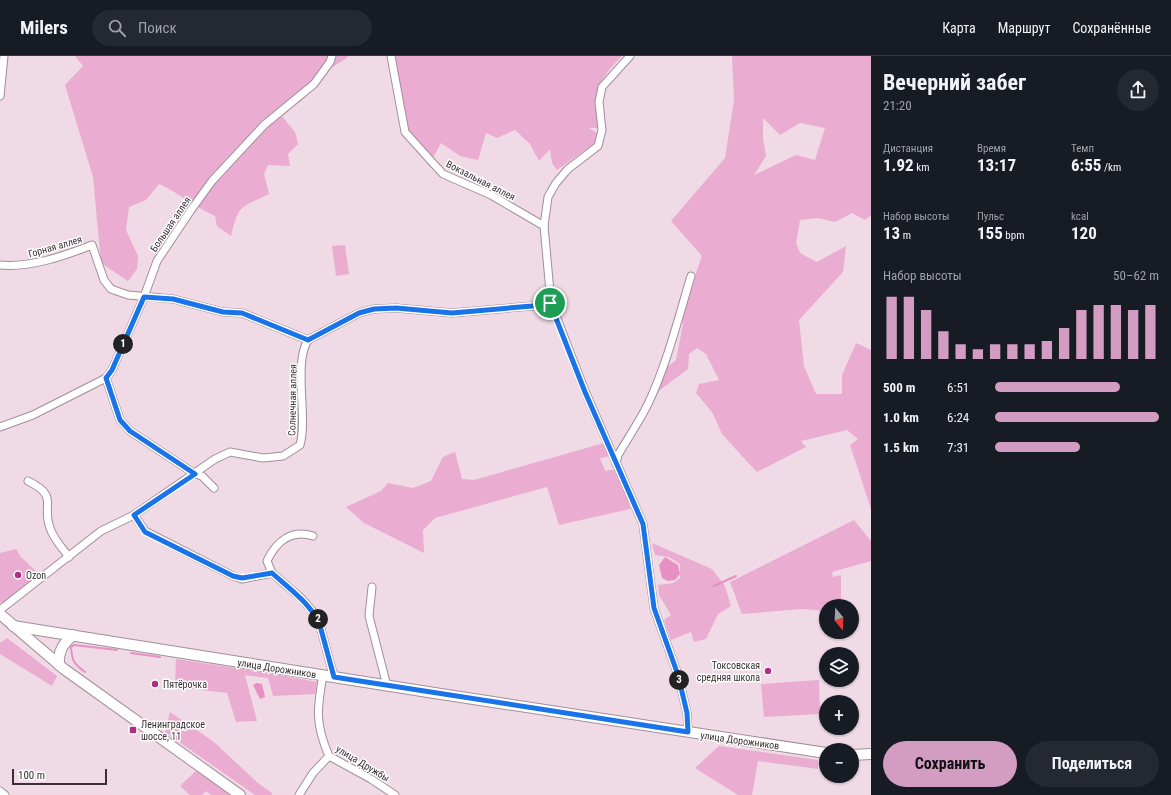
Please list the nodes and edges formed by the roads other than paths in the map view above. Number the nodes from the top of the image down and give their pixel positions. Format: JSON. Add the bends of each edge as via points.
{"nodes":[{"id":1,"x":4,"y":56,"type":"edge"},
{"id":2,"x":332,"y":56,"type":"edge"},
{"id":3,"x":391,"y":56,"type":"edge"},
{"id":4,"x":630,"y":56,"type":"edge"},
{"id":5,"x":0,"y":96,"type":"edge"},
{"id":6,"x":544,"y":226,"type":"junction"},
{"id":7,"x":0,"y":265,"type":"edge"},
{"id":8,"x":691,"y":276,"type":"dead end"},
{"id":9,"x":144,"y":297,"type":"junction"},
{"id":10,"x":550,"y":303,"type":"junction"},
{"id":11,"x":308,"y":340,"type":"junction"},
{"id":12,"x":106,"y":378,"type":"junction"},
{"id":13,"x":0,"y":427,"type":"edge"},
{"id":14,"x":616,"y":464,"type":"junction"},
{"id":15,"x":195,"y":474,"type":"junction"},
{"id":16,"x":28,"y":481,"type":"dead end"},
{"id":17,"x":214,"y":488,"type":"dead end"},
{"id":18,"x":134,"y":515,"type":"junction"},
{"id":19,"x":312,"y":536,"type":"dead end"},
{"id":20,"x":69,"y":557,"type":"junction"},
{"id":21,"x":272,"y":573,"type":"junction"},
{"id":22,"x":372,"y":587,"type":"dead end"},
{"id":23,"x":0,"y":610,"type":"edge"},
{"id":24,"x":2,"y":617,"type":"edge"},
{"id":25,"x":13,"y":626,"type":"junction"},
{"id":26,"x":73,"y":636,"type":"junction"},
{"id":27,"x":59,"y":665,"type":"junction"},
{"id":28,"x":323,"y":675,"type":"junction"},
{"id":29,"x":334,"y":677,"type":"junction"},
{"id":30,"x":387,"y":686,"type":"junction"},
{"id":31,"x":688,"y":732,"type":"junction"},
{"id":32,"x":819,"y":751,"type":"edge"},
{"id":33,"x":871,"y":754,"type":"edge"},
{"id":34,"x":859,"y":755,"type":"edge"},
{"id":35,"x":328,"y":756,"type":"junction"},
{"id":36,"x":0,"y":791,"type":"edge"},
{"id":37,"x":5,"y":795,"type":"edge"},
{"id":38,"x":240,"y":795,"type":"edge"},
{"id":39,"x":299,"y":795,"type":"edge"},
{"id":40,"x":394,"y":795,"type":"edge"}],
"edges":[{"from":1,"to":5,"type":"street"},
{"from":2,"to":9,"type":"street","name":"Большая аллея","via":[[314,84],[264,125],[212,181],[157,261]]},
{"from":3,"to":6,"type":"street","name":"Вокзальная аллея","via":[[405,132],[431,161],[443,174],[491,195]]},
{"from":4,"to":6,"type":"street","via":[[602,87],[599,102],[602,130],[598,146],[568,168],[556,183],[548,197]]},
{"from":6,"to":10,"type":"street"},
{"from":7,"to":9,"type":"street","name":"Горная аллея","via":[[25,265],[92,245],[104,280],[111,289]]},
{"from":8,"to":14,"type":"street","via":[[648,405],[618,455]]},
{"from":9,"to":11,"type":"street","name":"Горная аллея","via":[[173,299],[223,312],[242,313]]},
{"from":9,"to":12,"type":"street","name":"Большая аллея","via":[[112,370]]},
{"from":10,"to":11,"type":"street","via":[[452,313],[396,308],[374,309],[359,313]]},
{"from":10,"to":14,"type":"street"},
{"from":11,"to":15,"type":"street","name":"Солнечная аллея","via":[[303,347],[301,369],[303,433],[300,445],[282,456],[263,458],[230,452]]},
{"from":12,"to":13,"type":"street","via":[[33,415]]},
{"from":12,"to":15,"type":"street","via":[[120,420],[130,431]]},
{"from":14,"to":31,"type":"street","via":[[643,524],[654,608],[678,675],[687,713]]},
{"from":15,"to":17,"type":"street","via":[[202,476]]},
{"from":15,"to":18,"type":"street","name":"Солнечная аллея"},
{"from":16,"to":20,"type":"street","via":[[41,488],[49,500],[47,520],[50,530]]},
{"from":18,"to":20,"type":"street","name":"Солнечная аллея","via":[[101,531]]},
{"from":18,"to":21,"type":"street","via":[[145,532],[233,576],[242,578]]},
{"from":19,"to":21,"type":"street","via":[[298,534],[282,539],[272,549],[267,561]]},
{"from":20,"to":23,"type":"street","name":"Солнечная аллея"},
{"from":21,"to":29,"type":"street","via":[[315,614]]},
{"from":22,"to":30,"type":"street","via":[[369,616]]},
{"from":24,"to":25,"type":"main road"},
{"from":25,"to":26,"type":"main road","name":"улица Дорожников"},
{"from":25,"to":27,"type":"main road"},
{"from":26,"to":27,"type":"main road","via":[[61,648]]},
{"from":26,"to":28,"type":"main road","name":"улица Дорожников"},
{"from":27,"to":38,"type":"main road"},
{"from":28,"to":29,"type":"main road","name":"улица Дорожников"},
{"from":28,"to":35,"type":"street","name":"улица Дружбы","via":[[318,723]]},
{"from":29,"to":30,"type":"main road","name":"улица Дорожников"},
{"from":30,"to":31,"type":"main road","name":"улица Дорожников"},
{"from":31,"to":32,"type":"main road","name":"улица Дорожников"},
{"from":33,"to":34,"type":"main road"},
{"from":35,"to":39,"type":"street"},
{"from":35,"to":40,"type":"street","name":"улица Дружбы","via":[[371,779]]},
{"from":36,"to":37,"type":"street"}]}
